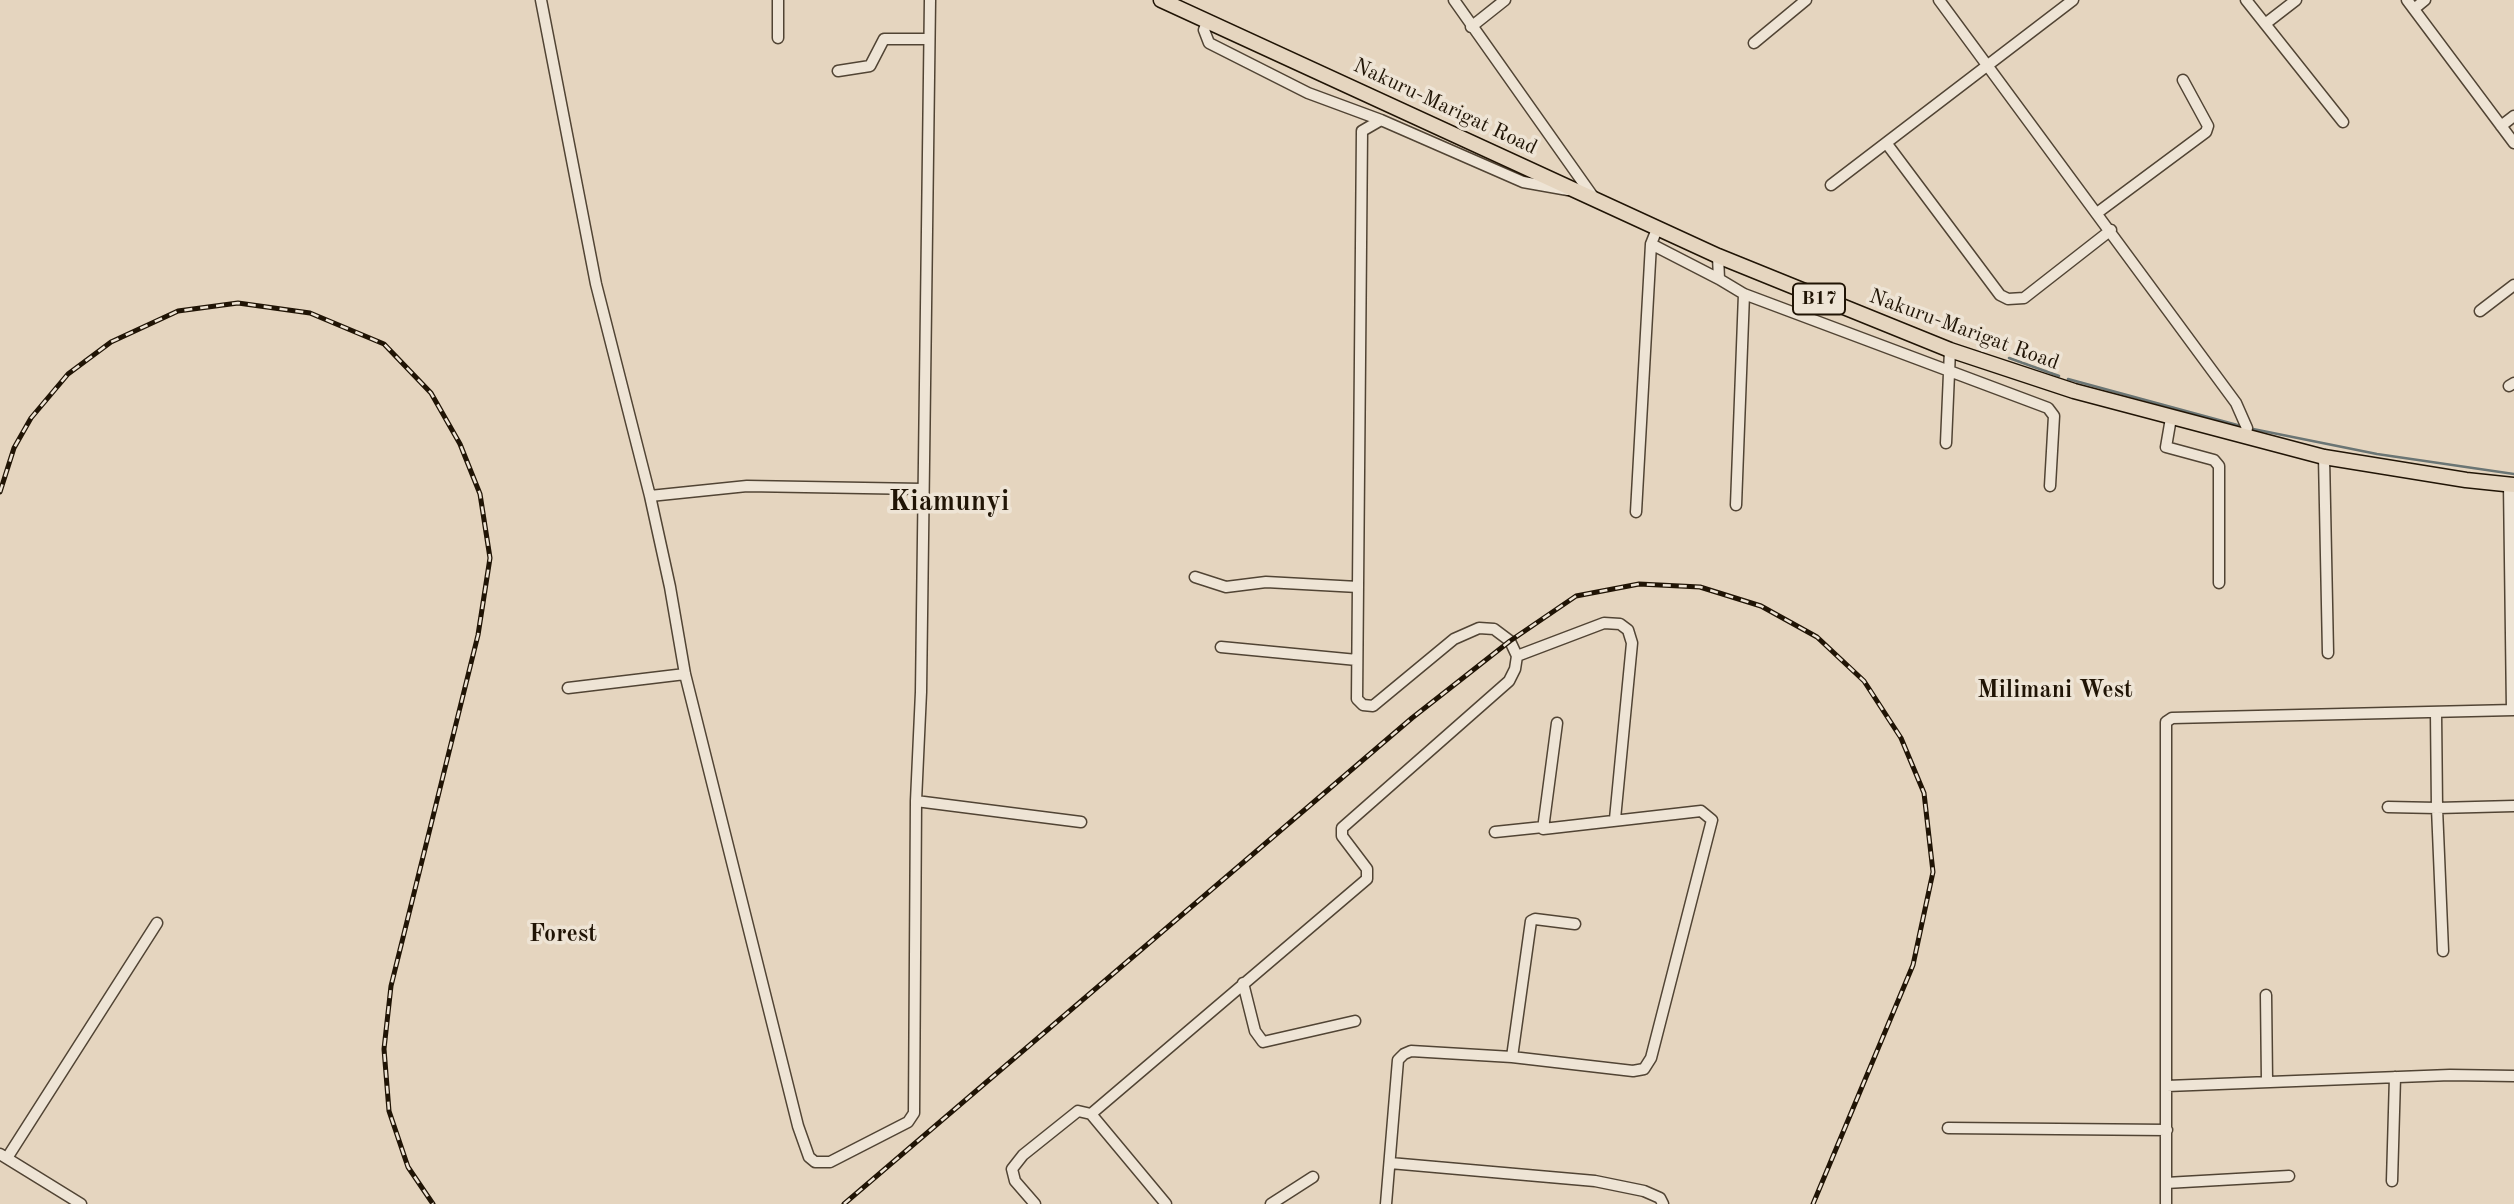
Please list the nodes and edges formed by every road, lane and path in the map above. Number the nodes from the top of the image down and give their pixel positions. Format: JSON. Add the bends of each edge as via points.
{"nodes":[{"id":1,"x":541,"y":0,"type":"edge"},
{"id":2,"x":778,"y":0,"type":"edge"},
{"id":3,"x":930,"y":0,"type":"edge"},
{"id":4,"x":1161,"y":0,"type":"edge"},
{"id":5,"x":1454,"y":0,"type":"edge"},
{"id":6,"x":1505,"y":0,"type":"edge"},
{"id":7,"x":1806,"y":0,"type":"edge"},
{"id":8,"x":1939,"y":0,"type":"edge"},
{"id":9,"x":2073,"y":0,"type":"edge"},
{"id":10,"x":2246,"y":0,"type":"edge"},
{"id":11,"x":2296,"y":0,"type":"edge"},
{"id":12,"x":2425,"y":0,"type":"edge"},
{"id":13,"x":2410,"y":4,"type":"edge"},
{"id":14,"x":1207,"y":22,"type":"junction"},
{"id":15,"x":2264,"y":24,"type":"junction"},
{"id":16,"x":1471,"y":27,"type":"junction"},
{"id":17,"x":778,"y":38,"type":"dead end"},
{"id":18,"x":927,"y":39,"type":"junction"},
{"id":19,"x":1754,"y":43,"type":"dead end"},
{"id":20,"x":1988,"y":65,"type":"junction"},
{"id":21,"x":838,"y":71,"type":"dead end"},
{"id":22,"x":2183,"y":80,"type":"dead end"},
{"id":23,"x":1361,"y":114,"type":"junction"},
{"id":24,"x":2514,"y":116,"type":"edge"},
{"id":25,"x":1381,"y":120,"type":"junction"},
{"id":26,"x":2343,"y":122,"type":"dead end"},
{"id":27,"x":2501,"y":126,"type":"junction"},
{"id":28,"x":1362,"y":131,"type":"junction"},
{"id":29,"x":2514,"y":143,"type":"edge"},
{"id":30,"x":1887,"y":144,"type":"junction"},
{"id":31,"x":1831,"y":185,"type":"dead end"},
{"id":32,"x":1578,"y":191,"type":"junction"},
{"id":33,"x":1594,"y":198,"type":"junction"},
{"id":34,"x":2097,"y":213,"type":"junction"},
{"id":35,"x":1657,"y":229,"type":"junction"},
{"id":36,"x":2111,"y":230,"type":"junction"},
{"id":37,"x":1651,"y":244,"type":"junction"},
{"id":38,"x":1718,"y":256,"type":"junction"},
{"id":39,"x":1719,"y":279,"type":"junction"},
{"id":40,"x":2514,"y":285,"type":"edge"},
{"id":41,"x":1744,"y":294,"type":"junction"},
{"id":42,"x":2480,"y":311,"type":"dead end"},
{"id":43,"x":1951,"y":350,"type":"junction"},
{"id":44,"x":1948,"y":372,"type":"junction"},
{"id":45,"x":2171,"y":418,"type":"junction"},
{"id":46,"x":2245,"y":437,"type":"junction"},
{"id":47,"x":1946,"y":443,"type":"dead end"},
{"id":48,"x":2323,"y":457,"type":"junction"},
{"id":49,"x":2511,"y":484,"type":"edge"},
{"id":50,"x":2050,"y":486,"type":"dead end"},
{"id":51,"x":922,"y":489,"type":"junction"},
{"id":52,"x":650,"y":496,"type":"junction"},
{"id":53,"x":1735,"y":505,"type":"dead end"},
{"id":54,"x":1636,"y":512,"type":"dead end"},
{"id":55,"x":1195,"y":577,"type":"dead end"},
{"id":56,"x":2219,"y":583,"type":"dead end"},
{"id":57,"x":1358,"y":587,"type":"junction"},
{"id":58,"x":1221,"y":648,"type":"dead end"},
{"id":59,"x":2328,"y":653,"type":"dead end"},
{"id":60,"x":1517,"y":656,"type":"junction"},
{"id":61,"x":1357,"y":660,"type":"junction"},
{"id":62,"x":685,"y":674,"type":"junction"},
{"id":63,"x":568,"y":688,"type":"dead end"},
{"id":64,"x":2513,"y":710,"type":"edge"},
{"id":65,"x":2436,"y":713,"type":"junction"},
{"id":66,"x":1557,"y":723,"type":"dead end"},
{"id":67,"x":916,"y":801,"type":"junction"},
{"id":68,"x":2514,"y":806,"type":"edge"},
{"id":69,"x":2388,"y":807,"type":"dead end"},
{"id":70,"x":2437,"y":808,"type":"junction"},
{"id":71,"x":1615,"y":819,"type":"junction"},
{"id":72,"x":1081,"y":822,"type":"dead end"},
{"id":73,"x":1543,"y":827,"type":"junction"},
{"id":74,"x":1494,"y":832,"type":"dead end"},
{"id":75,"x":157,"y":923,"type":"dead end"},
{"id":76,"x":1576,"y":924,"type":"dead end"},
{"id":77,"x":2443,"y":951,"type":"dead end"},
{"id":78,"x":1243,"y":983,"type":"junction"},
{"id":79,"x":2266,"y":995,"type":"dead end"},
{"id":80,"x":1355,"y":1021,"type":"dead end"},
{"id":81,"x":1512,"y":1057,"type":"junction"},
{"id":82,"x":2514,"y":1076,"type":"edge"},
{"id":83,"x":2395,"y":1077,"type":"junction"},
{"id":84,"x":2267,"y":1081,"type":"junction"},
{"id":85,"x":2167,"y":1086,"type":"junction"},
{"id":86,"x":1091,"y":1114,"type":"junction"},
{"id":87,"x":1948,"y":1128,"type":"dead end"},
{"id":88,"x":2166,"y":1130,"type":"junction"},
{"id":89,"x":3,"y":1156,"type":"edge"},
{"id":90,"x":1390,"y":1163,"type":"junction"},
{"id":91,"x":1313,"y":1177,"type":"dead end"},
{"id":92,"x":2289,"y":1177,"type":"dead end"},
{"id":93,"x":2392,"y":1181,"type":"dead end"},
{"id":94,"x":2166,"y":1183,"type":"junction"},
{"id":95,"x":80,"y":1204,"type":"edge"},
{"id":96,"x":1035,"y":1204,"type":"edge"},
{"id":97,"x":1167,"y":1204,"type":"edge"},
{"id":98,"x":1271,"y":1204,"type":"edge"},
{"id":99,"x":1386,"y":1204,"type":"edge"},
{"id":100,"x":1664,"y":1204,"type":"edge"},
{"id":101,"x":2166,"y":1204,"type":"edge"}],
"edges":[{"from":1,"to":52,"type":"street","via":[[600,302]]},
{"from":2,"to":17,"type":"street"},
{"from":3,"to":18,"type":"street"},
{"from":4,"to":14,"type":"main road","name":"Nakuru-Marigat Road","number":"B17"},
{"from":5,"to":16,"type":"street"},
{"from":6,"to":16,"type":"street"},
{"from":7,"to":19,"type":"street"},
{"from":8,"to":20,"type":"street"},
{"from":9,"to":20,"type":"street"},
{"from":10,"to":15,"type":"street"},
{"from":11,"to":15,"type":"street"},
{"from":12,"to":13,"type":"street"},
{"from":13,"to":27,"type":"street"},
{"from":14,"to":23,"type":"street","via":[[1203,30],[1209,43]]},
{"from":14,"to":32,"type":"main road","name":"Nakuru-Marigat Road","number":"B17"},
{"from":15,"to":26,"type":"street"},
{"from":16,"to":33,"type":"street"},
{"from":18,"to":21,"type":"street","via":[[884,39],[870,66]]},
{"from":18,"to":51,"type":"street"},
{"from":20,"to":30,"type":"street"},
{"from":20,"to":34,"type":"street"},
{"from":22,"to":34,"type":"street","via":[[2208,127],[2206,132]]},
{"from":23,"to":25,"type":"street"},
{"from":23,"to":28,"type":"street"},
{"from":24,"to":27,"type":"street"},
{"from":25,"to":28,"type":"street"},
{"from":25,"to":32,"type":"street","via":[[1523,182]]},
{"from":27,"to":29,"type":"street"},
{"from":28,"to":57,"type":"street"},
{"from":30,"to":31,"type":"street"},
{"from":30,"to":36,"type":"street","via":[[2000,295],[2008,299],[2024,298]]},
{"from":32,"to":33,"type":"main road","name":"Nakuru-Marigat Road","number":"B17"},
{"from":33,"to":35,"type":"main road","name":"Nakuru-Marigat Road","number":"B17"},
{"from":34,"to":36,"type":"street"},
{"from":35,"to":37,"type":"street"},
{"from":35,"to":38,"type":"main road","name":"Nakuru-Marigat Road","number":"B17"},
{"from":36,"to":46,"type":"street","via":[[2236,403],[2248,428]]},
{"from":37,"to":39,"type":"street"},
{"from":37,"to":54,"type":"street"},
{"from":38,"to":39,"type":"street"},
{"from":38,"to":43,"type":"main road","name":"Nakuru-Marigat Road","number":"B17"},
{"from":39,"to":41,"type":"street"},
{"from":40,"to":42,"type":"street"},
{"from":41,"to":44,"type":"street"},
{"from":41,"to":53,"type":"street"},
{"from":43,"to":44,"type":"street"},
{"from":43,"to":45,"type":"main road","name":"Nakuru-Marigat Road","number":"B17"},
{"from":44,"to":47,"type":"street"},
{"from":44,"to":50,"type":"street","via":[[2052,411]]},
{"from":45,"to":46,"type":"main road","name":"Nakuru-Marigat Road","number":"B17"},
{"from":45,"to":56,"type":"street","via":[[2166,447],[2214,460],[2219,466]]},
{"from":46,"to":48,"type":"main road","name":"Nakuru-Marigat Road","number":"B17"},
{"from":48,"to":49,"type":"main road","name":"Nakuru-Marigat Road","number":"B17"},
{"from":48,"to":59,"type":"street"},
{"from":49,"to":64,"type":"street"},
{"from":51,"to":52,"type":"street","via":[[747,486]]},
{"from":51,"to":67,"type":"street"},
{"from":52,"to":62,"type":"street"},
{"from":55,"to":57,"type":"street","via":[[1226,587],[1266,582]]},
{"from":57,"to":61,"type":"street"},
{"from":58,"to":61,"type":"street"},
{"from":60,"to":61,"type":"street","via":[[1505,635],[1479,628],[1454,639],[1373,706],[1357,699]]},
{"from":60,"to":71,"type":"street","via":[[1596,625],[1620,624],[1628,630],[1632,643]]},
{"from":60,"to":78,"type":"street","via":[[1509,681],[1342,828],[1342,836],[1367,869],[1367,879]]},
{"from":62,"to":63,"type":"street"},
{"from":62,"to":67,"type":"street","via":[[798,1126],[807,1155],[815,1162],[845,1157],[908,1122],[914,1113]]},
{"from":64,"to":65,"type":"street"},
{"from":65,"to":70,"type":"street"},
{"from":65,"to":85,"type":"street","via":[[2172,718],[2166,722]]},
{"from":66,"to":73,"type":"street"},
{"from":67,"to":72,"type":"street"},
{"from":68,"to":70,"type":"street"},
{"from":69,"to":70,"type":"street"},
{"from":70,"to":77,"type":"street"},
{"from":71,"to":73,"type":"street"},
{"from":71,"to":81,"type":"street","via":[[1701,811],[1712,820],[1648,1065],[1633,1071]]},
{"from":73,"to":74,"type":"street"},
{"from":75,"to":89,"type":"street"},
{"from":76,"to":81,"type":"street","via":[[1531,921]]},
{"from":78,"to":80,"type":"street","via":[[1255,1031],[1263,1042]]},
{"from":78,"to":86,"type":"street"},
{"from":79,"to":84,"type":"street"},
{"from":81,"to":90,"type":"street","via":[[1404,1054],[1398,1060]]},
{"from":82,"to":83,"type":"street"},
{"from":83,"to":84,"type":"street"},
{"from":83,"to":93,"type":"street"},
{"from":84,"to":85,"type":"street"},
{"from":85,"to":88,"type":"street"},
{"from":86,"to":96,"type":"street","via":[[1078,1111],[1012,1169],[1015,1181]]},
{"from":86,"to":97,"type":"street"},
{"from":87,"to":88,"type":"street"},
{"from":88,"to":94,"type":"street"},
{"from":89,"to":95,"type":"street"},
{"from":90,"to":99,"type":"street"},
{"from":90,"to":100,"type":"street","via":[[1595,1181],[1644,1191]]},
{"from":91,"to":98,"type":"street"},
{"from":92,"to":94,"type":"street"},
{"from":94,"to":101,"type":"street"}]}
